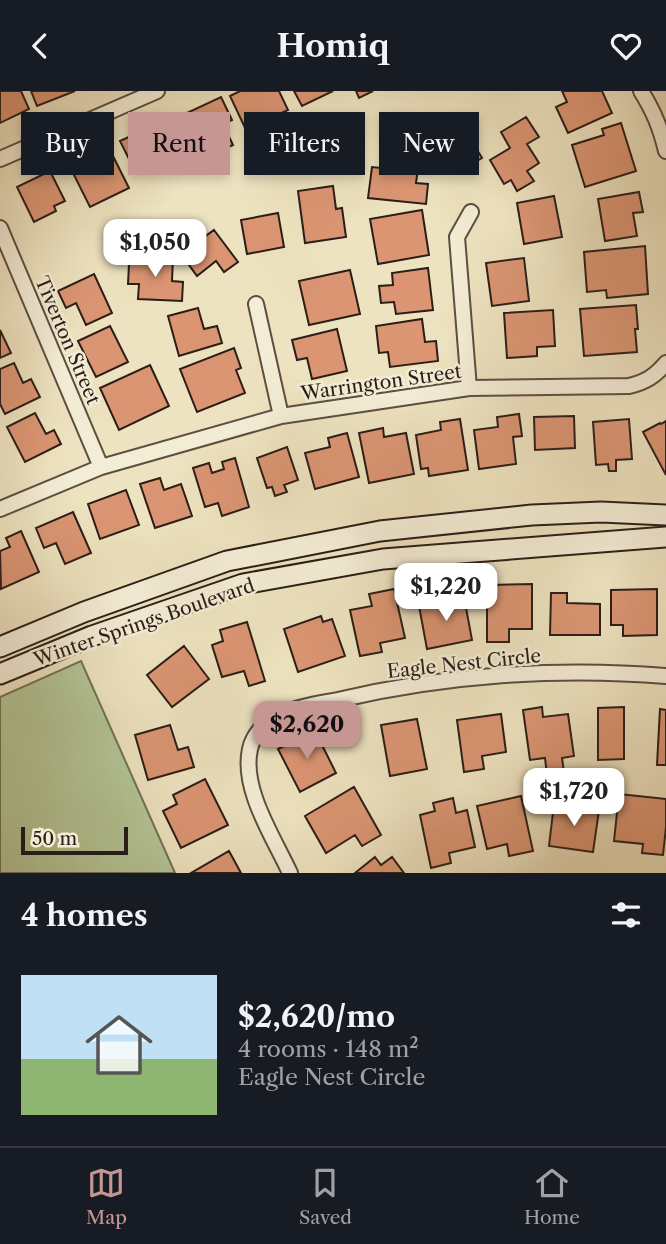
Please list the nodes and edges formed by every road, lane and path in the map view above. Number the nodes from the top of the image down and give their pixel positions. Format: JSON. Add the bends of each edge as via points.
{"nodes":[{"id":1,"x":158,"y":91,"type":"edge"},
{"id":2,"x":640,"y":91,"type":"edge"},
{"id":3,"x":666,"y":151,"type":"edge"},
{"id":4,"x":0,"y":159,"type":"edge"},
{"id":5,"x":471,"y":212,"type":"dead end"},
{"id":6,"x":0,"y":228,"type":"edge"},
{"id":7,"x":256,"y":305,"type":"dead end"},
{"id":8,"x":666,"y":363,"type":"edge"},
{"id":9,"x":469,"y":388,"type":"junction"},
{"id":10,"x":281,"y":416,"type":"junction"},
{"id":11,"x":101,"y":467,"type":"junction"},
{"id":12,"x":0,"y":509,"type":"edge"},
{"id":13,"x":666,"y":515,"type":"edge"},
{"id":14,"x":666,"y":537,"type":"edge"},
{"id":15,"x":0,"y":647,"type":"edge"},
{"id":16,"x":0,"y":674,"type":"edge"},
{"id":17,"x":666,"y":676,"type":"edge"},
{"id":18,"x":290,"y":873,"type":"edge"}],
"edges":[{"from":1,"to":4,"type":"street"},
{"from":2,"to":3,"type":"street","via":[[654,112]]},
{"from":5,"to":9,"type":"street","via":[[457,237]]},
{"from":6,"to":11,"type":"street","name":"Tiverton Street"},
{"from":7,"to":10,"type":"street"},
{"from":8,"to":9,"type":"street","name":"Warrington Street","via":[[645,383],[629,386]]},
{"from":9,"to":10,"type":"street","name":"Warrington Street"},
{"from":10,"to":11,"type":"street","name":"Warrington Street"},
{"from":11,"to":12,"type":"street","name":"Warrington Street"},
{"from":13,"to":15,"type":"street","name":"Winter Springs Boulevard","via":[[531,515],[380,531],[265,553],[214,565]]},
{"from":14,"to":16,"type":"street","name":"Winter Springs Boulevard","via":[[383,559],[243,584],[92,636]]},
{"from":17,"to":18,"type":"street","name":"Eagle Nest Circle","via":[[540,673],[450,681],[368,693],[276,717],[260,729],[251,747],[249,773],[257,804]]}]}
